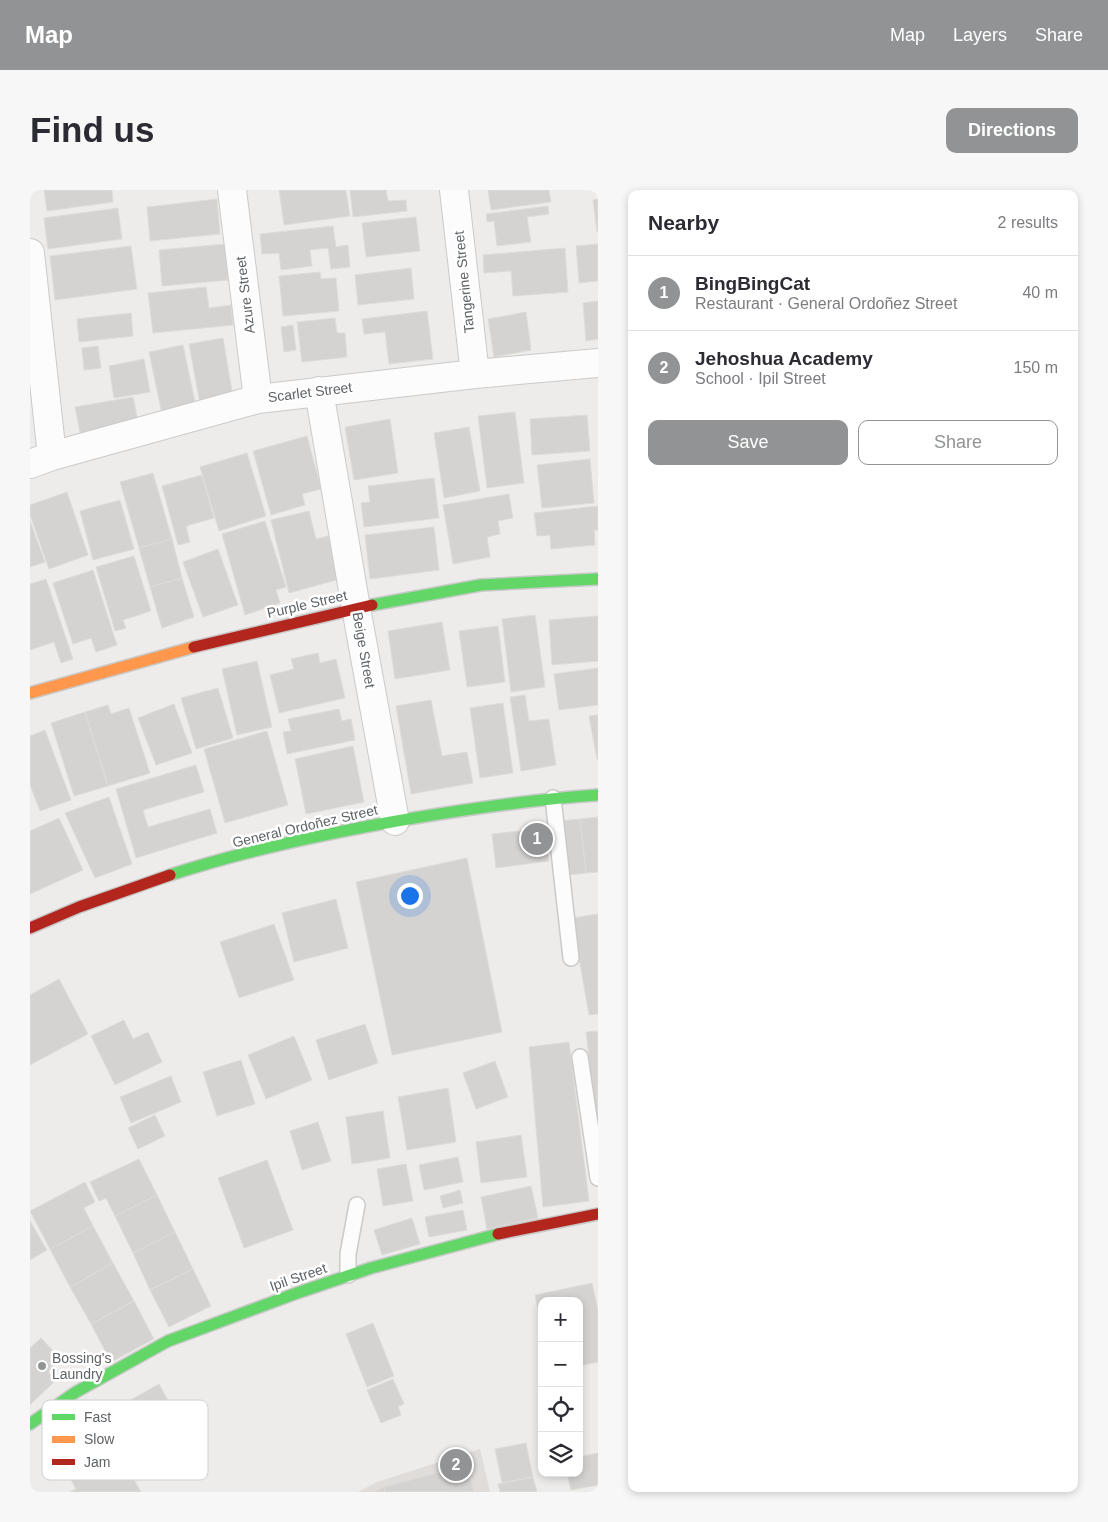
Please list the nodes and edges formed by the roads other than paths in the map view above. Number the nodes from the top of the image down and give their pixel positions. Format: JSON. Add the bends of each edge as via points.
{"nodes":[{"id":1,"x":232,"y":190,"type":"edge"},
{"id":2,"x":454,"y":190,"type":"edge"},
{"id":3,"x":30,"y":253,"type":"edge"},
{"id":4,"x":598,"y":364,"type":"edge"},
{"id":5,"x":475,"y":374,"type":"junction"},
{"id":6,"x":319,"y":391,"type":"junction"},
{"id":7,"x":258,"y":399,"type":"junction"},
{"id":8,"x":41,"y":460,"type":"edge"},
{"id":9,"x":598,"y":579,"type":"edge"},
{"id":10,"x":356,"y":608,"type":"junction"},
{"id":11,"x":30,"y":694,"type":"edge"},
{"id":12,"x":598,"y":795,"type":"edge"},
{"id":13,"x":553,"y":798,"type":"junction"},
{"id":14,"x":395,"y":821,"type":"junction"},
{"id":15,"x":30,"y":928,"type":"edge"},
{"id":16,"x":571,"y":958,"type":"dead end"},
{"id":17,"x":580,"y":1057,"type":"dead end"},
{"id":18,"x":598,"y":1178,"type":"edge"},
{"id":19,"x":357,"y":1205,"type":"dead end"},
{"id":20,"x":598,"y":1214,"type":"edge"},
{"id":21,"x":348,"y":1276,"type":"junction"},
{"id":22,"x":64,"y":1400,"type":"edge"},
{"id":23,"x":42,"y":1416,"type":"edge"},
{"id":24,"x":30,"y":1424,"type":"edge"}],
"edges":[{"from":1,"to":7,"type":"street","name":"Azure Street"},
{"from":2,"to":5,"type":"street","name":"Tangerine Street"},
{"from":3,"to":8,"type":"street"},
{"from":4,"to":5,"type":"street","name":"Scarlet Street"},
{"from":5,"to":6,"type":"street","name":"Scarlet Street"},
{"from":6,"to":7,"type":"street","name":"Scarlet Street"},
{"from":6,"to":10,"type":"street","name":"Beige Street"},
{"from":7,"to":8,"type":"street","name":"Scarlet Street"},
{"from":9,"to":10,"type":"street","name":"Purple Street","via":[[481,585]]},
{"from":10,"to":11,"type":"street","name":"Purple Street","via":[[188,648]]},
{"from":10,"to":14,"type":"street","name":"Beige Street"},
{"from":12,"to":13,"type":"street","name":"General Ordoñez Street"},
{"from":13,"to":14,"type":"street","name":"General Ordoñez Street"},
{"from":13,"to":16,"type":"lane"},
{"from":14,"to":15,"type":"street","name":"General Ordoñez Street","via":[[322,835],[194,868],[98,899]]},
{"from":17,"to":18,"type":"lane"},
{"from":19,"to":21,"type":"lane","via":[[348,1254]]},
{"from":20,"to":21,"type":"street","name":"Ipil Street","via":[[486,1237]]},
{"from":21,"to":22,"type":"street","name":"Ipil Street","via":[[168,1341]]},
{"from":23,"to":24,"type":"street","name":"Ipil Street"}]}
